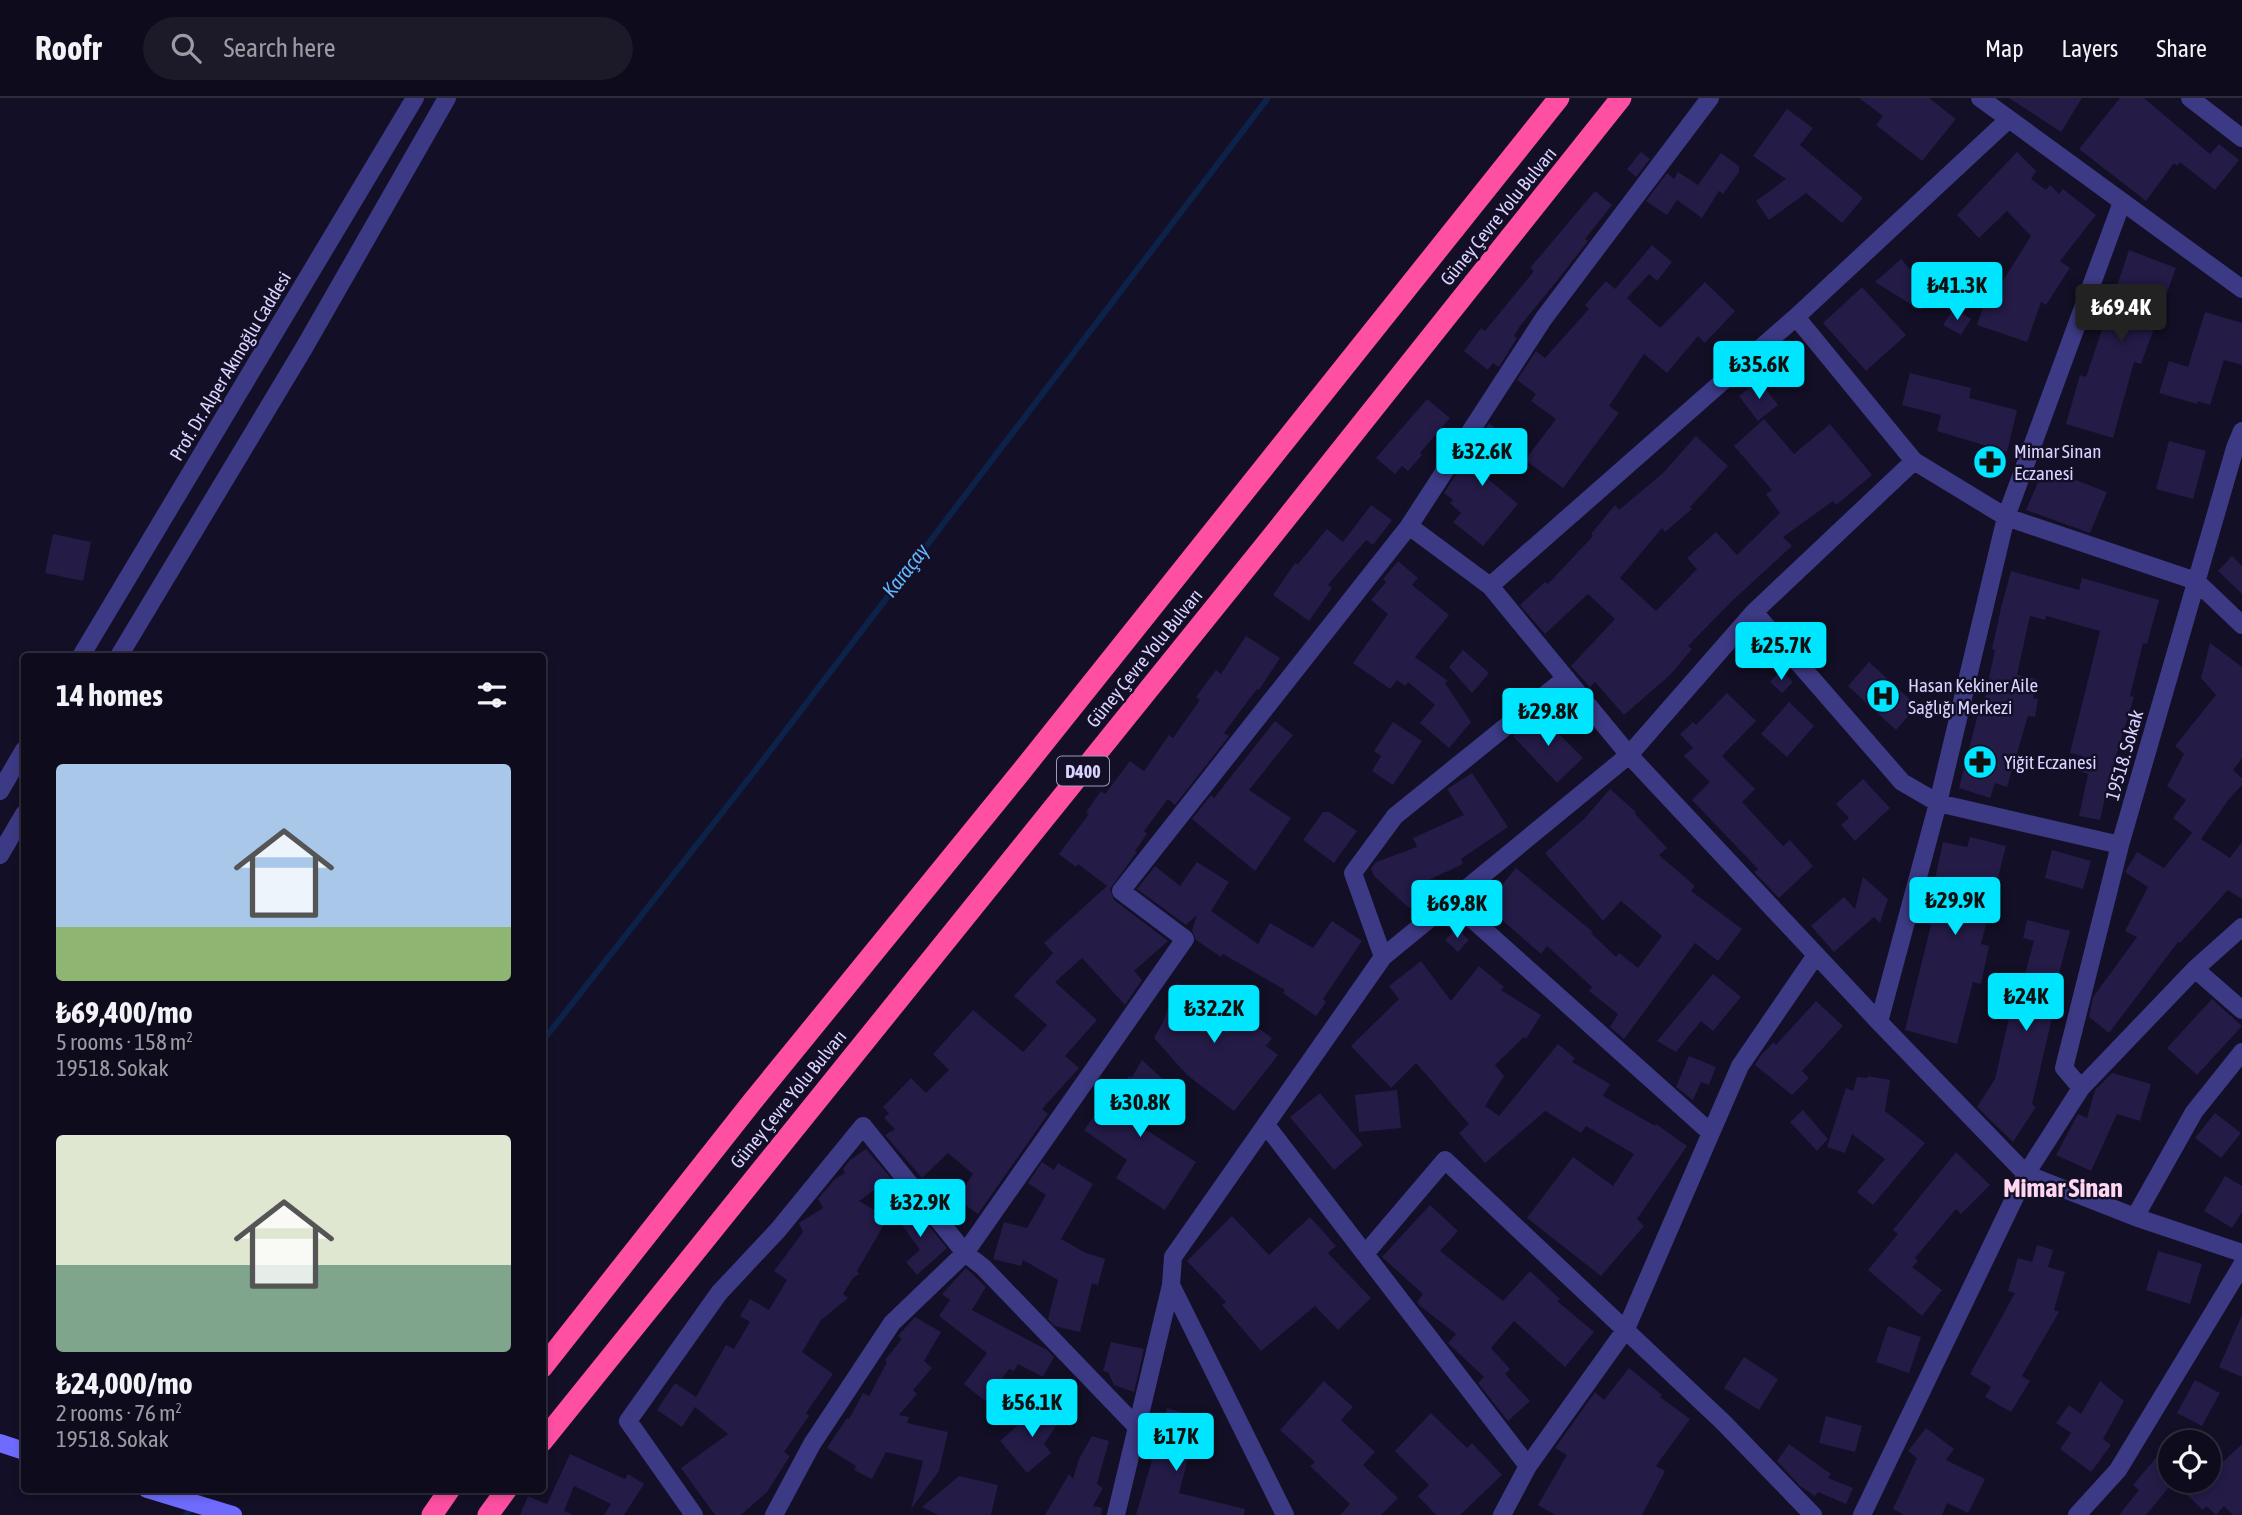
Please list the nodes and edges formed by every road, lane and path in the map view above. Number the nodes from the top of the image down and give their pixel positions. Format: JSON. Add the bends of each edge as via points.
{"nodes":[{"id":1,"x":415,"y":98,"type":"edge"},
{"id":2,"x":447,"y":98,"type":"edge"},
{"id":3,"x":1559,"y":98,"type":"edge"},
{"id":4,"x":1621,"y":98,"type":"edge"},
{"id":5,"x":1710,"y":98,"type":"edge"},
{"id":6,"x":1980,"y":98,"type":"edge"},
{"id":7,"x":2190,"y":98,"type":"edge"},
{"id":8,"x":2008,"y":119,"type":"junction"},
{"id":9,"x":2242,"y":138,"type":"edge"},
{"id":10,"x":2122,"y":202,"type":"junction"},
{"id":11,"x":2242,"y":289,"type":"edge"},
{"id":12,"x":1796,"y":317,"type":"junction"},
{"id":13,"x":2242,"y":431,"type":"edge"},
{"id":14,"x":1914,"y":460,"type":"junction"},
{"id":15,"x":2006,"y":517,"type":"junction"},
{"id":16,"x":1409,"y":526,"type":"junction"},
{"id":17,"x":2196,"y":581,"type":"junction"},
{"id":18,"x":1490,"y":586,"type":"junction"},
{"id":19,"x":1754,"y":612,"type":"junction"},
{"id":20,"x":2242,"y":625,"type":"edge"},
{"id":21,"x":83,"y":653,"type":"edge"},
{"id":22,"x":121,"y":653,"type":"edge"},
{"id":23,"x":1566,"y":678,"type":"junction"},
{"id":24,"x":21,"y":755,"type":"edge"},
{"id":25,"x":1629,"y":755,"type":"junction"},
{"id":26,"x":0,"y":791,"type":"edge"},
{"id":27,"x":1938,"y":803,"type":"junction"},
{"id":28,"x":21,"y":819,"type":"edge"},
{"id":29,"x":2120,"y":845,"type":"junction"},
{"id":30,"x":0,"y":855,"type":"edge"},
{"id":31,"x":1452,"y":901,"type":"junction"},
{"id":32,"x":2242,"y":926,"type":"edge"},
{"id":33,"x":1816,"y":955,"type":"junction"},
{"id":34,"x":1383,"y":957,"type":"junction"},
{"id":35,"x":2196,"y":969,"type":"junction"},
{"id":36,"x":2242,"y":1010,"type":"edge"},
{"id":37,"x":1879,"y":1022,"type":"junction"},
{"id":38,"x":2242,"y":1052,"type":"edge"},
{"id":39,"x":2081,"y":1088,"type":"junction"},
{"id":40,"x":1266,"y":1125,"type":"junction"},
{"id":41,"x":1711,"y":1133,"type":"junction"},
{"id":42,"x":2026,"y":1174,"type":"junction"},
{"id":43,"x":2135,"y":1217,"type":"junction"},
{"id":44,"x":965,"y":1253,"type":"junction"},
{"id":45,"x":2242,"y":1253,"type":"edge"},
{"id":46,"x":1365,"y":1254,"type":"junction"},
{"id":47,"x":2242,"y":1265,"type":"edge"},
{"id":48,"x":1171,"y":1285,"type":"junction"},
{"id":49,"x":1626,"y":1328,"type":"junction"},
{"id":50,"x":546,"y":1363,"type":"edge"},
{"id":51,"x":1136,"y":1426,"type":"junction"},
{"id":52,"x":546,"y":1437,"type":"edge"},
{"id":53,"x":0,"y":1443,"type":"edge"},
{"id":54,"x":21,"y":1450,"type":"edge"},
{"id":55,"x":1528,"y":1466,"type":"junction"},
{"id":56,"x":160,"y":1493,"type":"edge"},
{"id":57,"x":447,"y":1493,"type":"edge"},
{"id":58,"x":504,"y":1493,"type":"edge"},
{"id":59,"x":233,"y":1515,"type":"edge"},
{"id":60,"x":432,"y":1515,"type":"edge"},
{"id":61,"x":488,"y":1515,"type":"edge"},
{"id":62,"x":694,"y":1515,"type":"edge"},
{"id":63,"x":774,"y":1515,"type":"edge"},
{"id":64,"x":1116,"y":1515,"type":"edge"},
{"id":65,"x":1285,"y":1515,"type":"edge"},
{"id":66,"x":1502,"y":1515,"type":"edge"},
{"id":67,"x":1813,"y":1515,"type":"edge"},
{"id":68,"x":1861,"y":1515,"type":"edge"},
{"id":69,"x":2077,"y":1515,"type":"edge"}],
"edges":[{"from":1,"to":21,"type":"street","name":"Prof. Dr. Alper Akınoğlu Caddesi"},
{"from":2,"to":22,"type":"street"},
{"from":3,"to":50,"type":"highway","name":"Güney Çevre Yolu Bulvarı","number":"D400"},
{"from":4,"to":52,"type":"highway","name":"Güney Çevre Yolu Bulvarı","number":"D400"},
{"from":5,"to":16,"type":"street","via":[[1544,318]]},
{"from":6,"to":8,"type":"street"},
{"from":7,"to":9,"type":"street"},
{"from":8,"to":10,"type":"street"},
{"from":8,"to":12,"type":"street"},
{"from":10,"to":11,"type":"street"},
{"from":10,"to":15,"type":"street"},
{"from":12,"to":14,"type":"street"},
{"from":12,"to":18,"type":"street"},
{"from":13,"to":17,"type":"street","name":"19518. Sokak"},
{"from":14,"to":15,"type":"street"},
{"from":14,"to":19,"type":"street"},
{"from":15,"to":17,"type":"street"},
{"from":15,"to":27,"type":"street"},
{"from":16,"to":18,"type":"street"},
{"from":16,"to":44,"type":"street","via":[[1121,891],[1185,939]]},
{"from":17,"to":20,"type":"street"},
{"from":17,"to":29,"type":"street","name":"19518. Sokak"},
{"from":18,"to":23,"type":"street"},
{"from":19,"to":25,"type":"street"},
{"from":19,"to":27,"type":"street","via":[[1902,782]]},
{"from":23,"to":25,"type":"street"},
{"from":23,"to":34,"type":"street","via":[[1395,816],[1353,873]]},
{"from":24,"to":26,"type":"street"},
{"from":25,"to":31,"type":"street"},
{"from":25,"to":33,"type":"street"},
{"from":27,"to":29,"type":"street"},
{"from":27,"to":37,"type":"street"},
{"from":28,"to":30,"type":"street"},
{"from":29,"to":39,"type":"street","name":"19518. Sokak","via":[[2064,1068]]},
{"from":31,"to":34,"type":"street"},
{"from":31,"to":41,"type":"street"},
{"from":32,"to":35,"type":"street"},
{"from":33,"to":37,"type":"street"},
{"from":33,"to":41,"type":"street","via":[[1740,1066]]},
{"from":34,"to":40,"type":"street"},
{"from":35,"to":36,"type":"street"},
{"from":35,"to":39,"type":"street"},
{"from":37,"to":42,"type":"street"},
{"from":38,"to":43,"type":"street","via":[[2194,1112]]},
{"from":39,"to":42,"type":"street"},
{"from":40,"to":46,"type":"street"},
{"from":40,"to":48,"type":"street","via":[[1173,1257]]},
{"from":41,"to":49,"type":"street"},
{"from":42,"to":43,"type":"street"},
{"from":42,"to":68,"type":"street"},
{"from":43,"to":45,"type":"street"},
{"from":44,"to":51,"type":"street"},
{"from":44,"to":62,"type":"street","via":[[863,1126],[778,1230],[719,1293],[628,1421]]},
{"from":44,"to":63,"type":"street","via":[[892,1323],[812,1444]]},
{"from":46,"to":49,"type":"street","via":[[1445,1160]]},
{"from":46,"to":55,"type":"street"},
{"from":47,"to":69,"type":"street","via":[[2118,1470]]},
{"from":48,"to":51,"type":"street"},
{"from":48,"to":65,"type":"street"},
{"from":49,"to":55,"type":"street"},
{"from":49,"to":67,"type":"street"},
{"from":51,"to":64,"type":"street"},
{"from":53,"to":54,"type":"street"},
{"from":55,"to":66,"type":"street"},
{"from":56,"to":59,"type":"street"},
{"from":57,"to":60,"type":"highway"},
{"from":58,"to":61,"type":"highway"}]}
